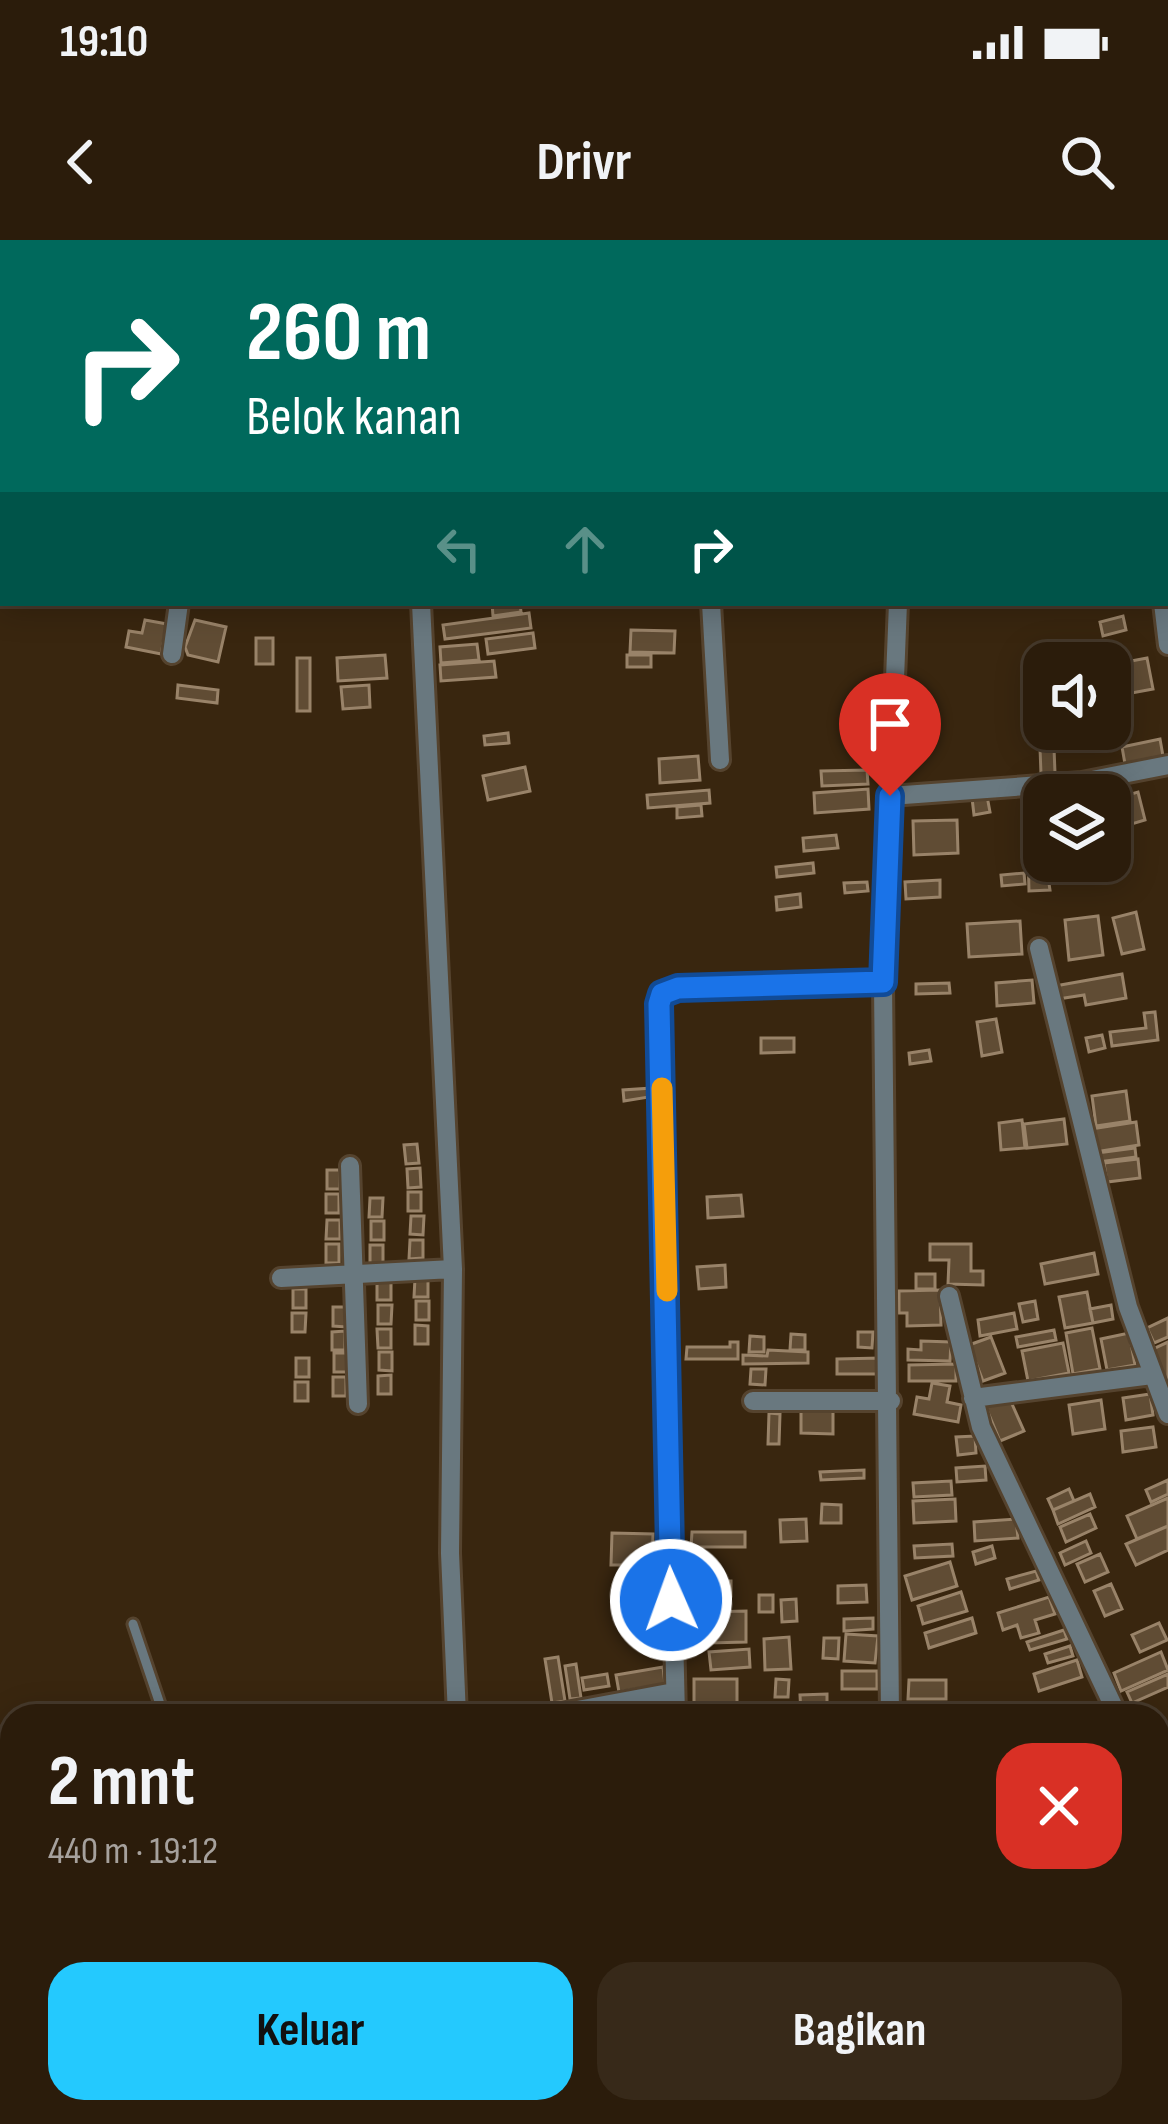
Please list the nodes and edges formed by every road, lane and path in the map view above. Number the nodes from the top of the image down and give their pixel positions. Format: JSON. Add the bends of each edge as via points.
{"nodes":[{"id":1,"x":179,"y":606,"type":"edge"},
{"id":2,"x":421,"y":606,"type":"edge"},
{"id":3,"x":711,"y":606,"type":"edge"},
{"id":4,"x":898,"y":606,"type":"edge"},
{"id":5,"x":1163,"y":606,"type":"edge"},
{"id":6,"x":1168,"y":645,"type":"edge"},
{"id":7,"x":172,"y":654,"type":"dead end"},
{"id":8,"x":720,"y":760,"type":"dead end"},
{"id":9,"x":1168,"y":764,"type":"edge"},
{"id":10,"x":890,"y":796,"type":"junction"},
{"id":11,"x":1040,"y":948,"type":"dead end"},
{"id":12,"x":883,"y":982,"type":"junction"},
{"id":13,"x":350,"y":1166,"type":"dead end"},
{"id":14,"x":453,"y":1269,"type":"junction"},
{"id":15,"x":356,"y":1273,"type":"junction"},
{"id":16,"x":281,"y":1277,"type":"dead end"},
{"id":17,"x":949,"y":1296,"type":"dead end"},
{"id":18,"x":1152,"y":1375,"type":"junction"},
{"id":19,"x":973,"y":1398,"type":"junction"},
{"id":20,"x":753,"y":1401,"type":"dead end"},
{"id":21,"x":890,"y":1401,"type":"junction"},
{"id":22,"x":358,"y":1403,"type":"dead end"},
{"id":23,"x":1166,"y":1404,"type":"edge"},
{"id":24,"x":134,"y":1624,"type":"dead end"},
{"id":25,"x":674,"y":1692,"type":"junction"},
{"id":26,"x":160,"y":1704,"type":"edge"},
{"id":27,"x":456,"y":1704,"type":"edge"},
{"id":28,"x":610,"y":1704,"type":"edge"},
{"id":29,"x":675,"y":1704,"type":"edge"},
{"id":30,"x":890,"y":1704,"type":"edge"},
{"id":31,"x":1112,"y":1704,"type":"edge"}],
"edges":[{"from":1,"to":7,"type":"street"},
{"from":2,"to":14,"type":"street"},
{"from":3,"to":8,"type":"street"},
{"from":4,"to":10,"type":"street"},
{"from":5,"to":6,"type":"street"},
{"from":9,"to":10,"type":"street","via":[[1082,782]]},
{"from":10,"to":12,"type":"street"},
{"from":11,"to":18,"type":"street","via":[[1070,1088]]},
{"from":12,"to":21,"type":"street"},
{"from":12,"to":25,"type":"street","via":[[678,988],[659,1004]]},
{"from":13,"to":15,"type":"street"},
{"from":14,"to":15,"type":"street"},
{"from":14,"to":27,"type":"street"},
{"from":15,"to":16,"type":"street"},
{"from":15,"to":22,"type":"street"},
{"from":17,"to":19,"type":"street"},
{"from":18,"to":19,"type":"street"},
{"from":18,"to":23,"type":"street"},
{"from":19,"to":31,"type":"street"},
{"from":20,"to":21,"type":"street"},
{"from":21,"to":30,"type":"street"},
{"from":24,"to":26,"type":"lane"},
{"from":25,"to":28,"type":"street"},
{"from":25,"to":29,"type":"street"}]}
